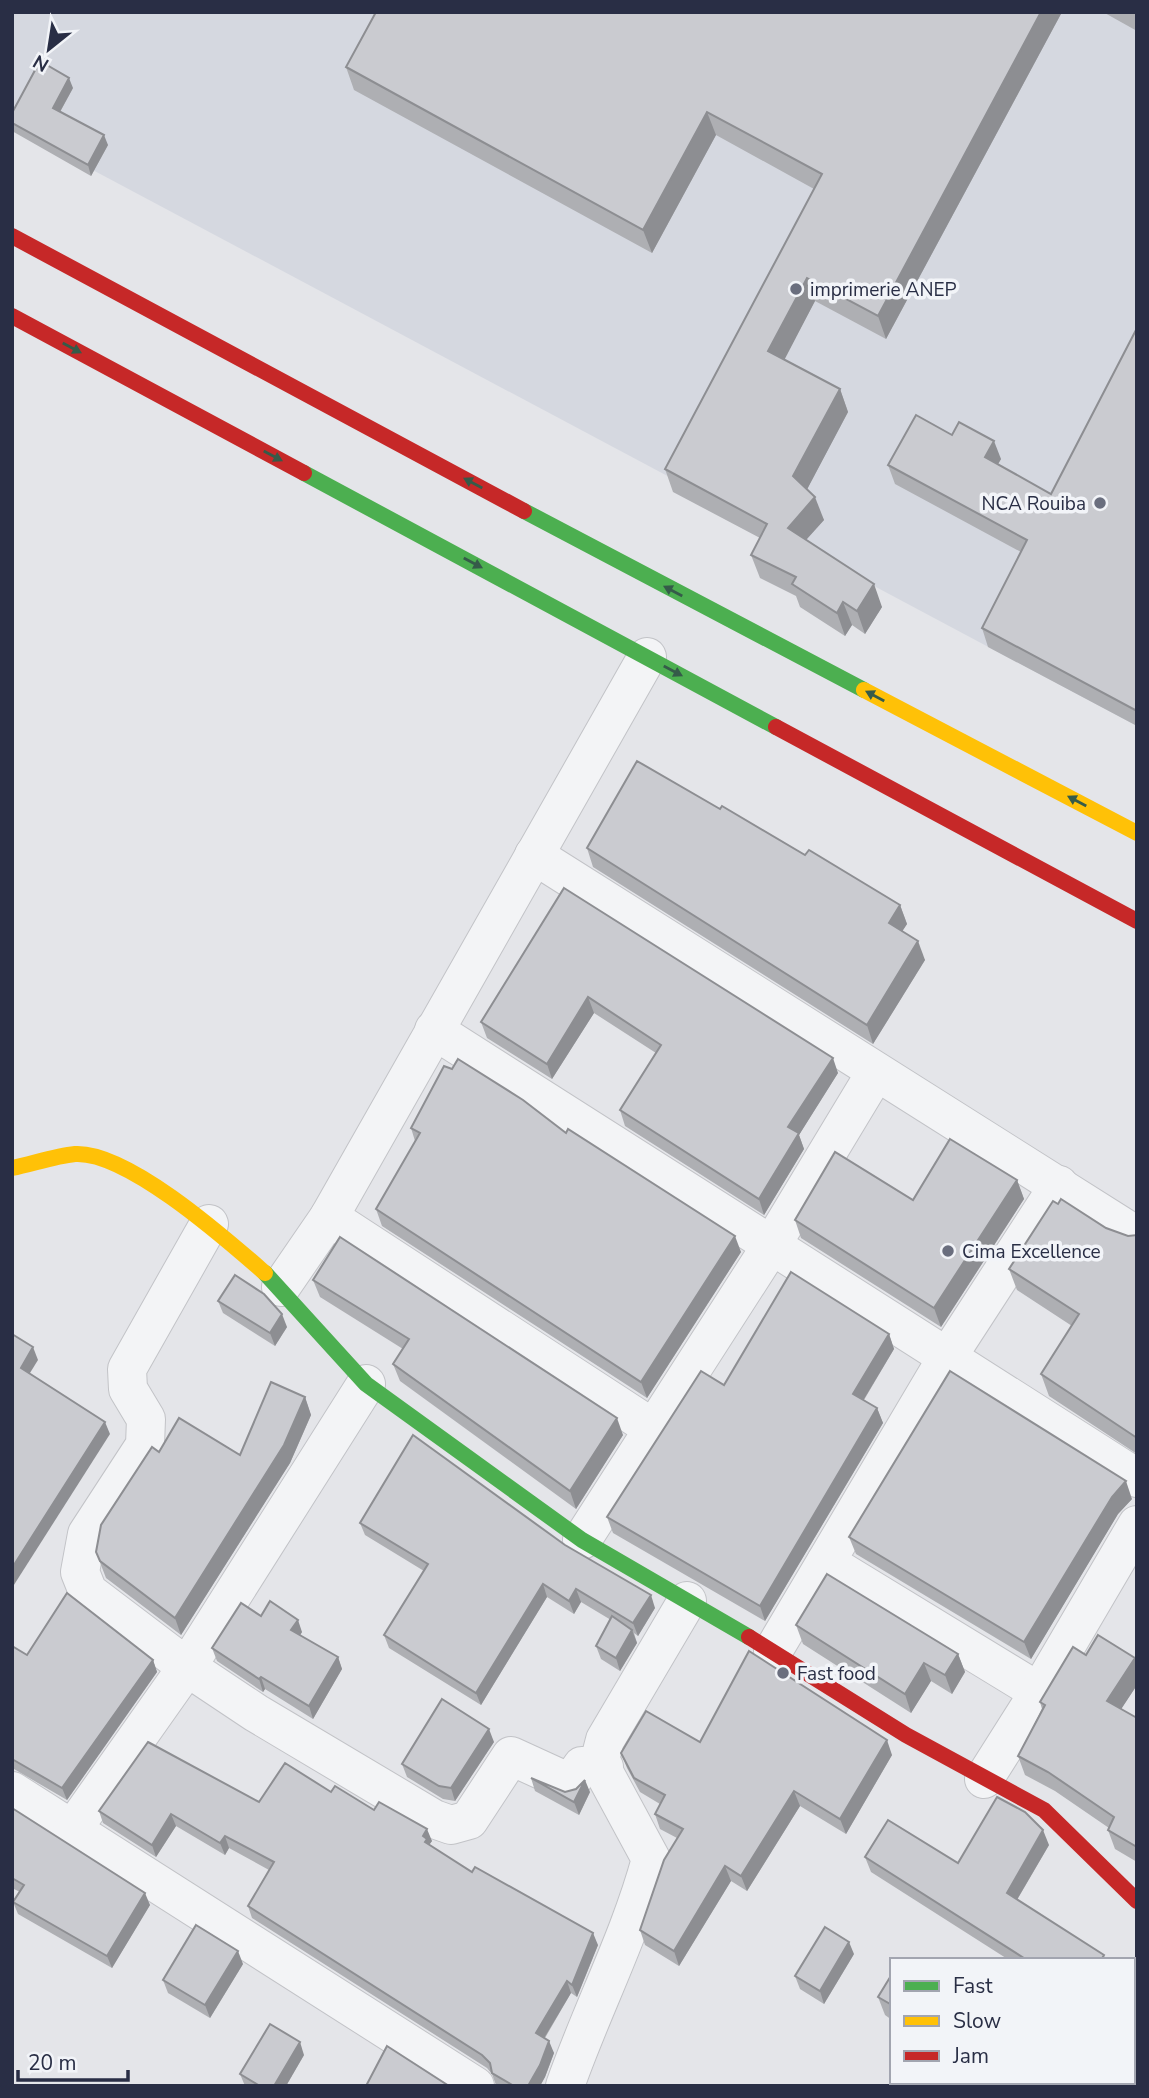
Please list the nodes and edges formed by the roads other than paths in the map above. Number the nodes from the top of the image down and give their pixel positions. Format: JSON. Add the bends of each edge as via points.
{"nodes":[{"id":1,"x":12,"y":236,"type":"edge"},
{"id":2,"x":12,"y":316,"type":"edge"},
{"id":3,"x":647,"y":657,"type":"junction"},
{"id":4,"x":1137,"y":833,"type":"edge"},
{"id":5,"x":534,"y":855,"type":"junction"},
{"id":6,"x":1137,"y":921,"type":"edge"},
{"id":7,"x":434,"y":1030,"type":"junction"},
{"id":8,"x":876,"y":1072,"type":"junction"},
{"id":9,"x":12,"y":1168,"type":"edge"},
{"id":10,"x":1059,"y":1185,"type":"junction"},
{"id":11,"x":330,"y":1217,"type":"junction"},
{"id":12,"x":209,"y":1224,"type":"junction"},
{"id":13,"x":1137,"y":1236,"type":"edge"},
{"id":14,"x":771,"y":1246,"type":"junction"},
{"id":15,"x":281,"y":1287,"type":"junction"},
{"id":16,"x":948,"y":1356,"type":"junction"},
{"id":17,"x":366,"y":1384,"type":"junction"},
{"id":18,"x":654,"y":1429,"type":"junction"},
{"id":19,"x":1137,"y":1478,"type":"edge"},
{"id":20,"x":1137,"y":1525,"type":"edge"},
{"id":21,"x":582,"y":1540,"type":"junction"},
{"id":22,"x":826,"y":1562,"type":"junction"},
{"id":23,"x":687,"y":1601,"type":"junction"},
{"id":24,"x":773,"y":1651,"type":"junction"},
{"id":25,"x":187,"y":1667,"type":"junction"},
{"id":26,"x":1039,"y":1692,"type":"junction"},
{"id":27,"x":604,"y":1768,"type":"junction"},
{"id":28,"x":984,"y":1779,"type":"junction"},
{"id":29,"x":12,"y":1791,"type":"edge"},
{"id":30,"x":72,"y":1830,"type":"junction"},
{"id":31,"x":1137,"y":1900,"type":"edge"},
{"id":32,"x":475,"y":2086,"type":"edge"},
{"id":33,"x":565,"y":2086,"type":"edge"}],
"edges":[{"from":4,"to":1,"type":"main road","one_way":true},
{"from":2,"to":3,"type":"main road","one_way":true},
{"from":3,"to":5,"type":"street"},
{"from":3,"to":6,"type":"main road","one_way":true},
{"from":5,"to":7,"type":"street"},
{"from":5,"to":8,"type":"street"},
{"from":7,"to":11,"type":"street"},
{"from":7,"to":14,"type":"street"},
{"from":8,"to":10,"type":"street"},
{"from":8,"to":14,"type":"street"},
{"from":9,"to":12,"type":"main road","via":[[77,1154],[116,1163]]},
{"from":10,"to":13,"type":"street"},
{"from":10,"to":16,"type":"street"},
{"from":11,"to":15,"type":"street"},
{"from":11,"to":18,"type":"street"},
{"from":12,"to":15,"type":"main road"},
{"from":12,"to":25,"type":"street","via":[[127,1369],[128,1390],[146,1419],[145,1445],[87,1534],[80,1572],[88,1592]]},
{"from":14,"to":16,"type":"street"},
{"from":14,"to":18,"type":"street"},
{"from":15,"to":17,"type":"main road"},
{"from":16,"to":19,"type":"street"},
{"from":16,"to":22,"type":"street"},
{"from":17,"to":21,"type":"main road"},
{"from":17,"to":25,"type":"street"},
{"from":18,"to":21,"type":"street"},
{"from":20,"to":26,"type":"street"},
{"from":21,"to":23,"type":"main road"},
{"from":22,"to":24,"type":"street"},
{"from":22,"to":26,"type":"street"},
{"from":23,"to":24,"type":"main road"},
{"from":23,"to":27,"type":"street","via":[[605,1740],[599,1763]]},
{"from":24,"to":28,"type":"main road"},
{"from":25,"to":27,"type":"street","via":[[280,1727],[451,1825],[469,1820],[511,1756],[570,1783],[582,1766]]},
{"from":25,"to":30,"type":"street"},
{"from":26,"to":28,"type":"street"},
{"from":27,"to":33,"type":"street","via":[[651,1859],[637,1910],[589,2017]]},
{"from":28,"to":31,"type":"main road","via":[[1044,1810]]},
{"from":29,"to":30,"type":"street"},
{"from":30,"to":32,"type":"street"}]}
